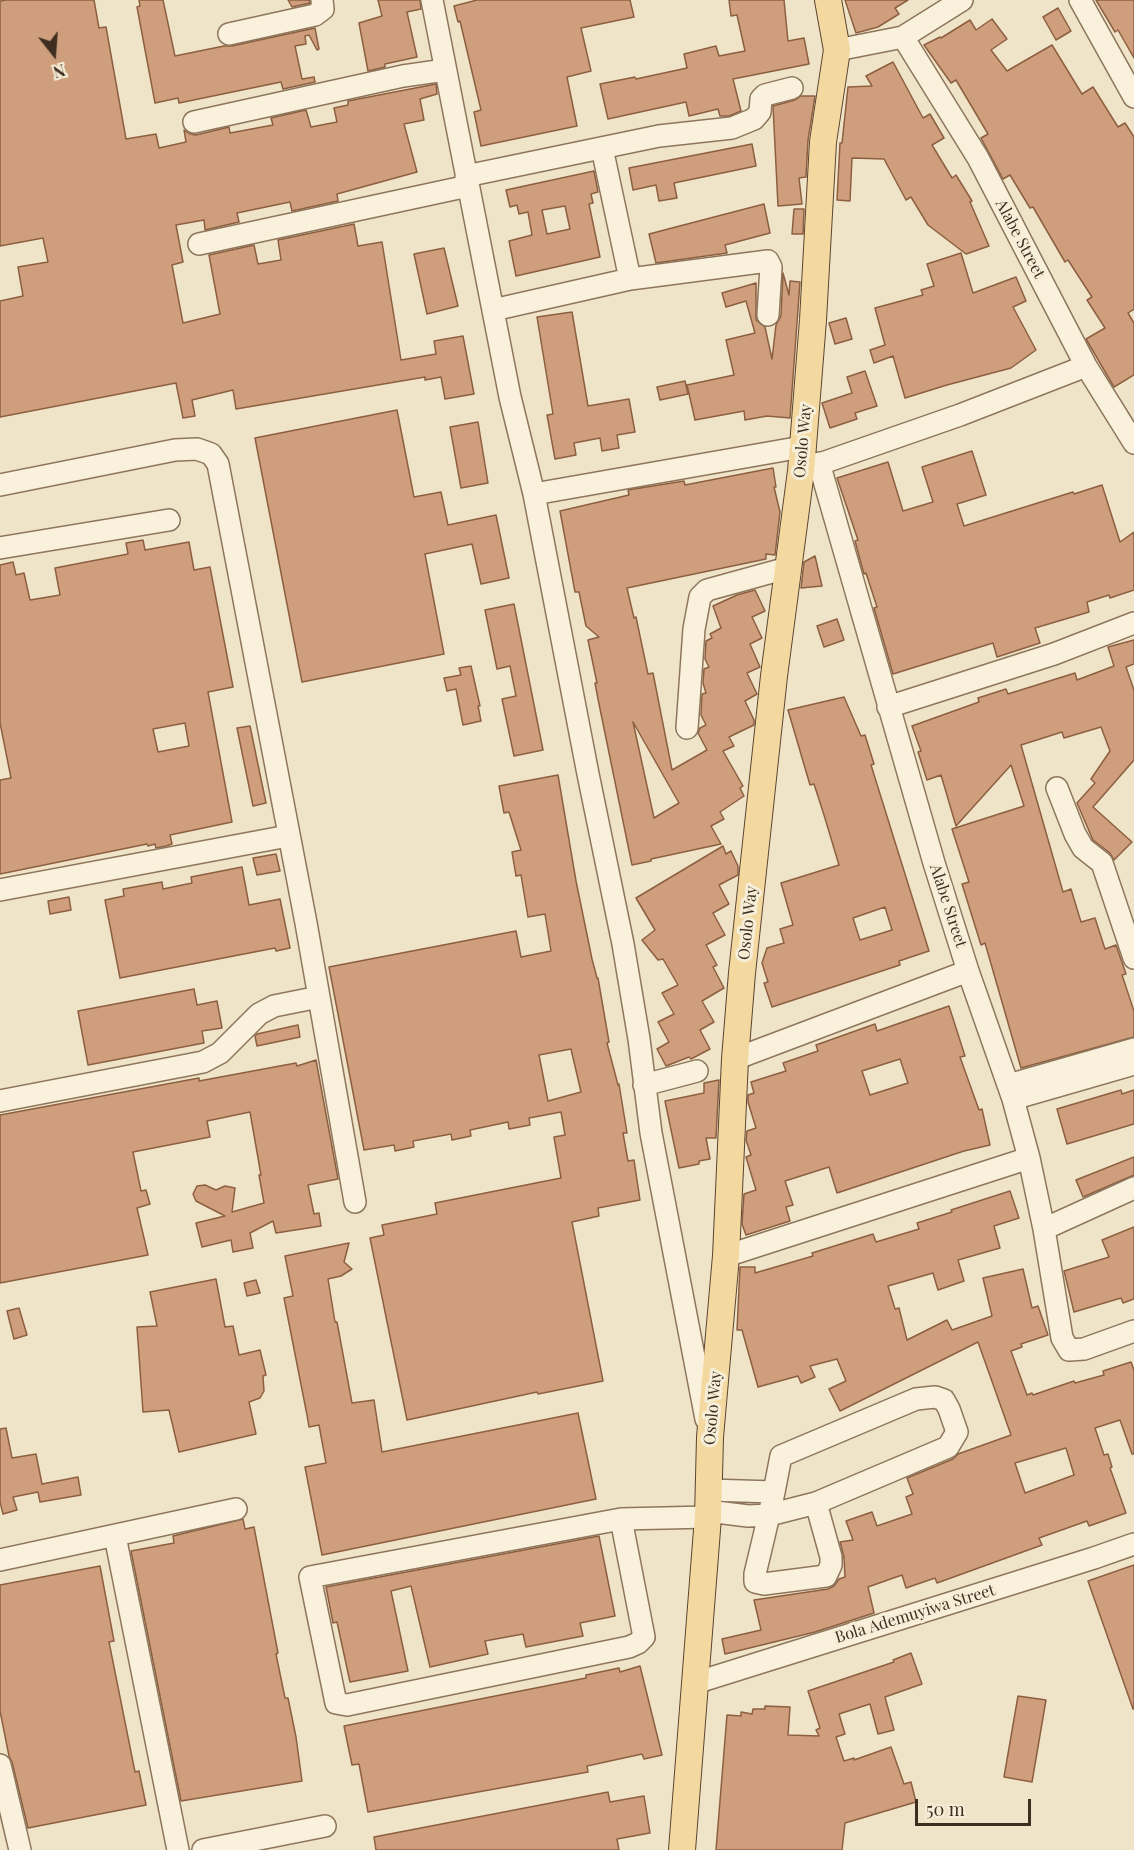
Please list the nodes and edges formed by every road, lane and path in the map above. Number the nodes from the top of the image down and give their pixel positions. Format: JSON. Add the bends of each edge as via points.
{"nodes":[{"id":1,"x":322,"y":0,"type":"edge"},
{"id":2,"x":432,"y":0,"type":"edge"},
{"id":3,"x":828,"y":0,"type":"edge"},
{"id":4,"x":962,"y":0,"type":"edge"},
{"id":5,"x":1080,"y":0,"type":"edge"},
{"id":6,"x":229,"y":34,"type":"dead end"},
{"id":7,"x":903,"y":37,"type":"junction"},
{"id":8,"x":837,"y":50,"type":"junction"},
{"id":9,"x":445,"y":70,"type":"junction"},
{"id":10,"x":792,"y":88,"type":"dead end"},
{"id":11,"x":1134,"y":97,"type":"edge"},
{"id":12,"x":194,"y":122,"type":"dead end"},
{"id":13,"x":602,"y":147,"type":"junction"},
{"id":14,"x":467,"y":181,"type":"junction"},
{"id":15,"x":200,"y":244,"type":"dead end"},
{"id":16,"x":630,"y":279,"type":"junction"},
{"id":17,"x":493,"y":310,"type":"junction"},
{"id":18,"x":768,"y":315,"type":"dead end"},
{"id":19,"x":1086,"y":366,"type":"junction"},
{"id":20,"x":1127,"y":415,"type":"edge"},
{"id":21,"x":1134,"y":443,"type":"edge"},
{"id":22,"x":807,"y":460,"type":"junction"},
{"id":23,"x":0,"y":486,"type":"edge"},
{"id":24,"x":534,"y":494,"type":"junction"},
{"id":25,"x":169,"y":520,"type":"dead end"},
{"id":26,"x":0,"y":548,"type":"edge"},
{"id":27,"x":787,"y":568,"type":"junction"},
{"id":28,"x":1134,"y":623,"type":"edge"},
{"id":29,"x":888,"y":707,"type":"junction"},
{"id":30,"x":687,"y":728,"type":"dead end"},
{"id":31,"x":1057,"y":788,"type":"dead end"},
{"id":32,"x":288,"y":836,"type":"junction"},
{"id":33,"x":0,"y":890,"type":"edge"},
{"id":34,"x":1134,"y":958,"type":"edge"},
{"id":35,"x":969,"y":971,"type":"junction"},
{"id":36,"x":319,"y":997,"type":"junction"},
{"id":37,"x":1134,"y":1049,"type":"edge"},
{"id":38,"x":735,"y":1059,"type":"junction"},
{"id":39,"x":1134,"y":1064,"type":"edge"},
{"id":40,"x":697,"y":1071,"type":"dead end"},
{"id":41,"x":644,"y":1085,"type":"junction"},
{"id":42,"x":1010,"y":1092,"type":"junction"},
{"id":43,"x":0,"y":1101,"type":"edge"},
{"id":44,"x":1029,"y":1158,"type":"junction"},
{"id":45,"x":1134,"y":1188,"type":"edge"},
{"id":46,"x":355,"y":1202,"type":"dead end"},
{"id":47,"x":1044,"y":1229,"type":"junction"},
{"id":48,"x":726,"y":1256,"type":"junction"},
{"id":49,"x":1134,"y":1331,"type":"edge"},
{"id":50,"x":710,"y":1437,"type":"junction"},
{"id":51,"x":774,"y":1492,"type":"junction"},
{"id":52,"x":816,"y":1503,"type":"junction"},
{"id":53,"x":708,"y":1506,"type":"junction"},
{"id":54,"x":236,"y":1509,"type":"dead end"},
{"id":55,"x":769,"y":1515,"type":"junction"},
{"id":56,"x":621,"y":1519,"type":"junction"},
{"id":57,"x":115,"y":1536,"type":"junction"},
{"id":58,"x":1134,"y":1544,"type":"edge"},
{"id":59,"x":0,"y":1560,"type":"edge"},
{"id":60,"x":695,"y":1683,"type":"junction"},
{"id":61,"x":0,"y":1765,"type":"edge"},
{"id":62,"x":325,"y":1826,"type":"dead end"},
{"id":63,"x":20,"y":1850,"type":"edge"},
{"id":64,"x":178,"y":1850,"type":"edge"},
{"id":65,"x":203,"y":1850,"type":"edge"},
{"id":66,"x":682,"y":1850,"type":"edge"}],
"edges":[{"from":1,"to":6,"type":"street","via":[[323,9],[315,15]]},
{"from":2,"to":9,"type":"street"},
{"from":3,"to":8,"type":"main road","name":"Osolo Way"},
{"from":4,"to":7,"type":"street"},
{"from":5,"to":11,"type":"street"},
{"from":7,"to":8,"type":"street"},
{"from":7,"to":19,"type":"street","name":"Alabe Street","via":[[978,158]]},
{"from":8,"to":22,"type":"main road","name":"Osolo Way","via":[[823,142]]},
{"from":9,"to":12,"type":"street"},
{"from":9,"to":14,"type":"street"},
{"from":10,"to":13,"type":"street","via":[[765,95],[754,119],[732,128]]},
{"from":13,"to":14,"type":"street"},
{"from":13,"to":16,"type":"street"},
{"from":14,"to":15,"type":"street"},
{"from":14,"to":17,"type":"street"},
{"from":16,"to":17,"type":"street"},
{"from":16,"to":18,"type":"street","via":[[768,261]]},
{"from":17,"to":24,"type":"street"},
{"from":19,"to":20,"type":"street","name":"Alabe Street"},
{"from":19,"to":22,"type":"street","via":[[960,415]]},
{"from":20,"to":21,"type":"street","name":"Alabe Street"},
{"from":22,"to":24,"type":"street"},
{"from":22,"to":27,"type":"main road","name":"Osolo Way"},
{"from":22,"to":29,"type":"street","name":"Alabe Street"},
{"from":23,"to":32,"type":"street","via":[[175,450],[197,449],[211,454],[218,464]]},
{"from":24,"to":41,"type":"street","via":[[623,944]]},
{"from":25,"to":26,"type":"street"},
{"from":27,"to":30,"type":"street","via":[[707,590],[700,597]]},
{"from":27,"to":38,"type":"main road","name":"Osolo Way"},
{"from":28,"to":29,"type":"street","via":[[1054,654]]},
{"from":29,"to":35,"type":"street","name":"Alabe Street"},
{"from":31,"to":34,"type":"street","via":[[1083,848],[1102,863]]},
{"from":32,"to":33,"type":"street"},
{"from":32,"to":36,"type":"street"},
{"from":35,"to":38,"type":"street"},
{"from":35,"to":42,"type":"street","name":"Alabe Street"},
{"from":36,"to":43,"type":"street","via":[[274,1006],[259,1014],[220,1053],[202,1062]]},
{"from":36,"to":46,"type":"street"},
{"from":37,"to":42,"type":"street"},
{"from":38,"to":48,"type":"main road","name":"Osolo Way"},
{"from":39,"to":42,"type":"street"},
{"from":40,"to":41,"type":"street"},
{"from":41,"to":50,"type":"street"},
{"from":42,"to":44,"type":"street","name":"Alabe Street"},
{"from":44,"to":47,"type":"street","name":"Alabe Street"},
{"from":44,"to":48,"type":"street"},
{"from":45,"to":47,"type":"street"},
{"from":47,"to":49,"type":"street","name":"Alabe Street","via":[[1062,1338],[1069,1350],[1084,1349]]},
{"from":48,"to":50,"type":"main road","name":"Osolo Way"},
{"from":50,"to":53,"type":"main road","name":"Osolo Way"},
{"from":51,"to":52,"type":"street","via":[[780,1456],[916,1399],[944,1400],[957,1432],[948,1447]]},
{"from":51,"to":53,"type":"street"},
{"from":51,"to":55,"type":"street"},
{"from":52,"to":55,"type":"street"},
{"from":52,"to":55,"type":"street","via":[[831,1557],[826,1576],[764,1584],[755,1581]]},
{"from":53,"to":55,"type":"street","via":[[748,1516]]},
{"from":53,"to":56,"type":"street"},
{"from":53,"to":60,"type":"main road","name":"Osolo Way"},
{"from":54,"to":57,"type":"street"},
{"from":56,"to":56,"type":"street","via":[[644,1637],[638,1643],[359,1703],[336,1703],[310,1577]]},
{"from":57,"to":59,"type":"street"},
{"from":57,"to":64,"type":"street"},
{"from":58,"to":60,"type":"street","name":"Bola Ademuyiwa Street"},
{"from":60,"to":66,"type":"main road","name":"Osolo Way"},
{"from":61,"to":63,"type":"street"},
{"from":62,"to":65,"type":"street"}]}
